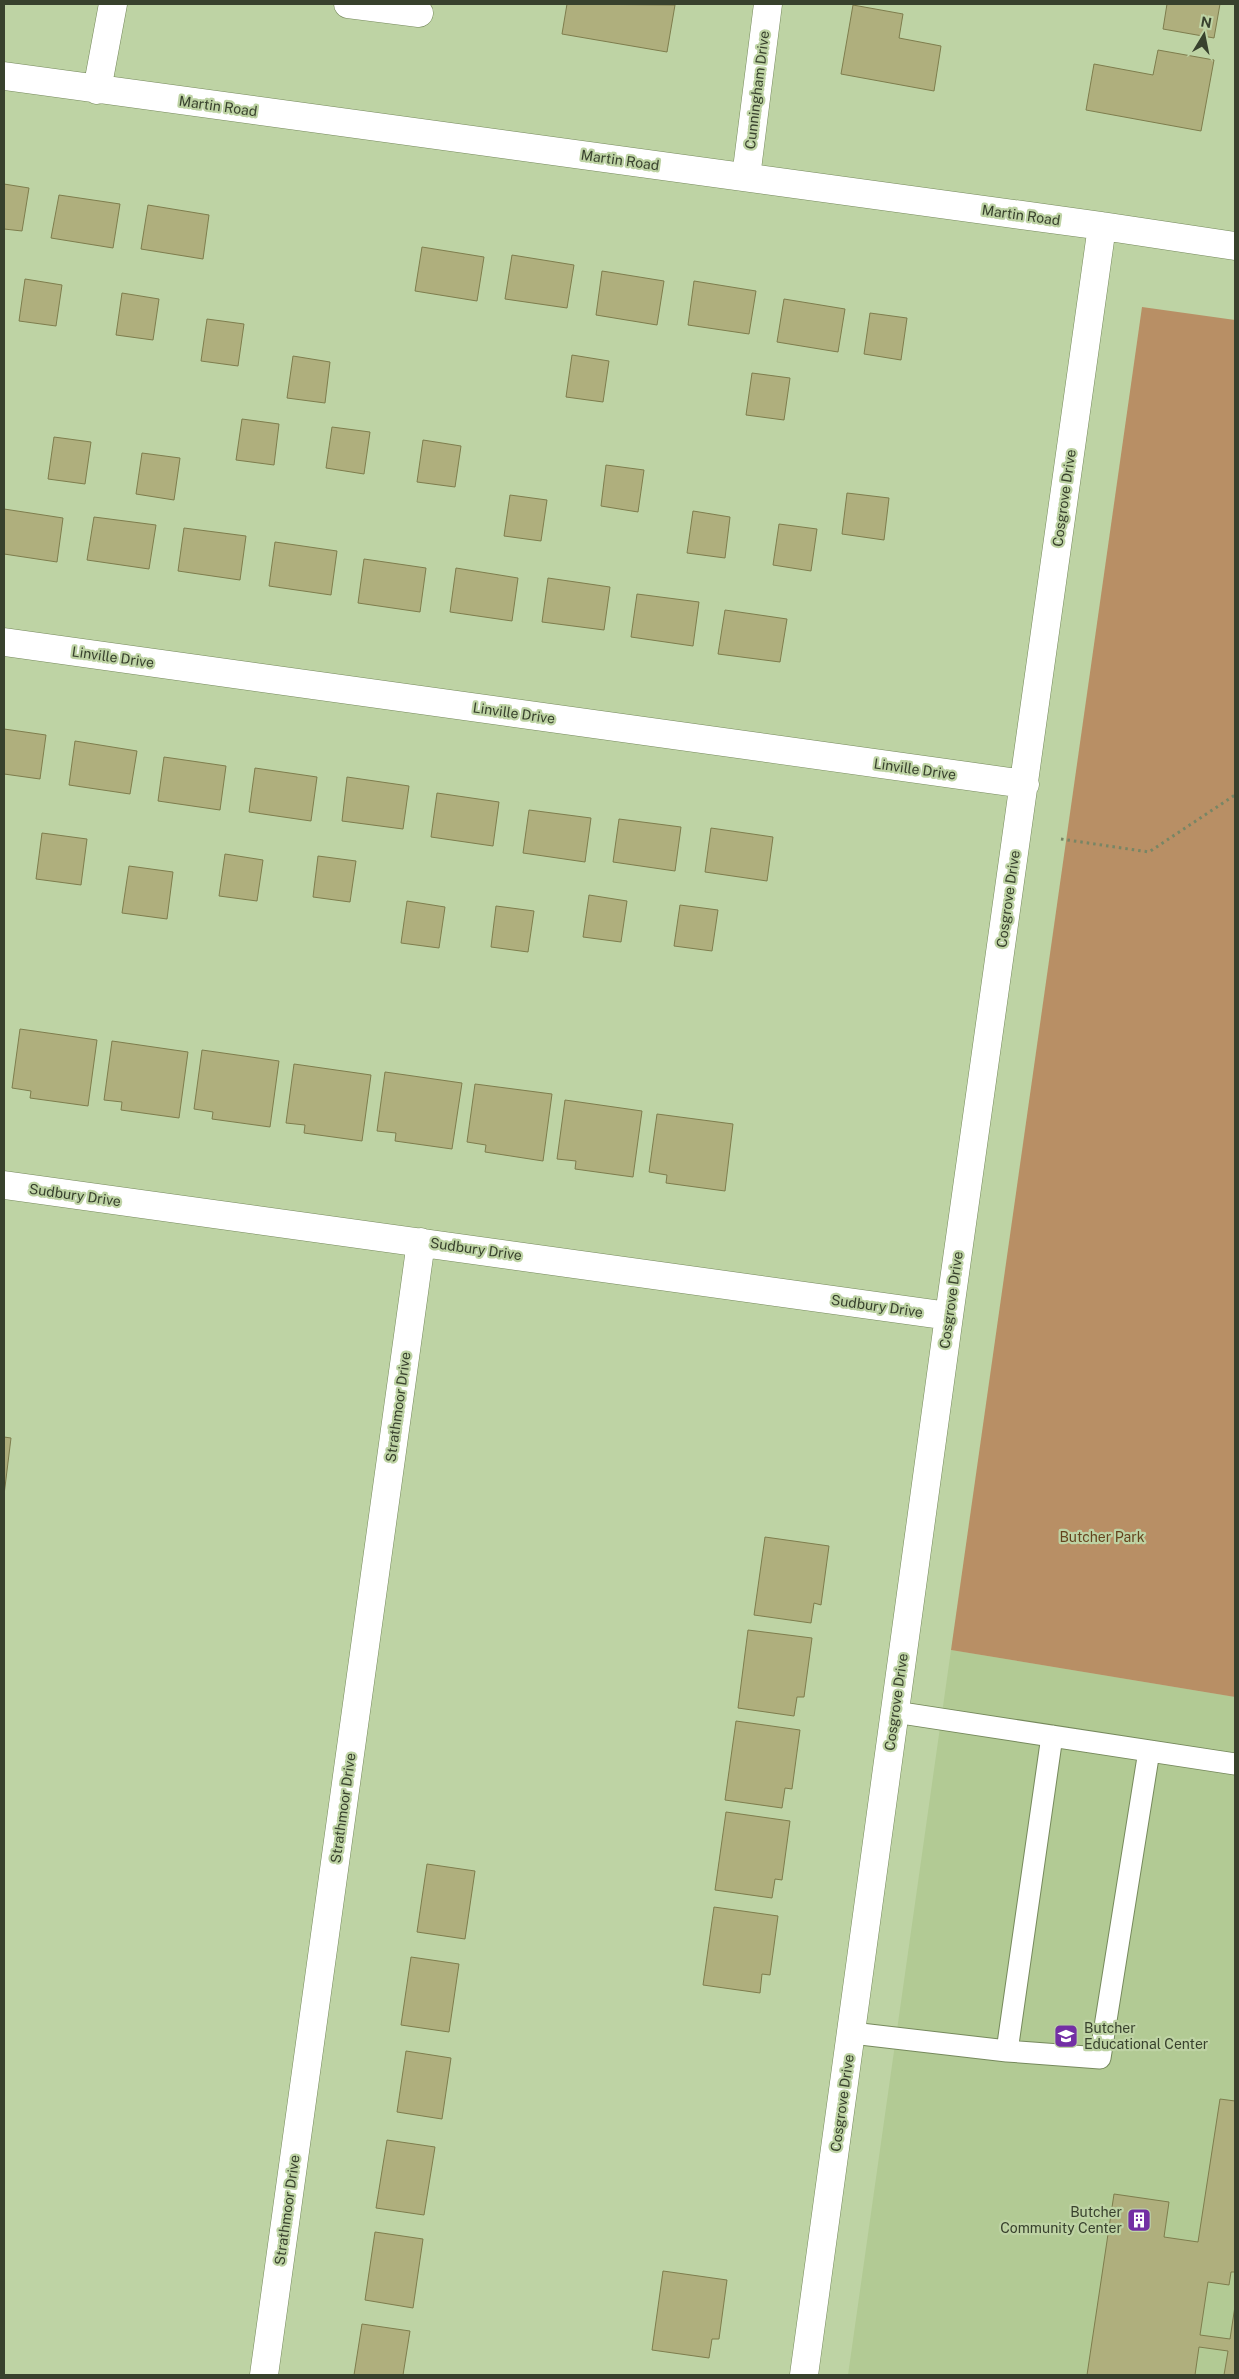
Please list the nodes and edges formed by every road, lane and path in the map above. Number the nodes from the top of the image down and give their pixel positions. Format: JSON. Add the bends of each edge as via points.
{"nodes":[{"id":1,"x":113,"y":4,"type":"edge"},
{"id":2,"x":348,"y":4,"type":"edge"},
{"id":3,"x":768,"y":4,"type":"edge"},
{"id":4,"x":419,"y":13,"type":"dead end"},
{"id":5,"x":4,"y":76,"type":"edge"},
{"id":6,"x":98,"y":90,"type":"junction"},
{"id":7,"x":746,"y":177,"type":"junction"},
{"id":8,"x":1102,"y":226,"type":"junction"},
{"id":9,"x":1235,"y":246,"type":"edge"},
{"id":10,"x":4,"y":642,"type":"edge"},
{"id":11,"x":1025,"y":784,"type":"junction"},
{"id":12,"x":1235,"y":795,"type":"edge"},
{"id":13,"x":1061,"y":839,"type":"dead end"},
{"id":14,"x":4,"y":1185,"type":"edge"},
{"id":15,"x":421,"y":1242,"type":"junction"},
{"id":16,"x":949,"y":1316,"type":"junction"},
{"id":17,"x":894,"y":1712,"type":"junction"},
{"id":18,"x":1052,"y":1736,"type":"junction"},
{"id":19,"x":1149,"y":1751,"type":"junction"},
{"id":20,"x":1235,"y":1764,"type":"edge"},
{"id":21,"x":852,"y":2033,"type":"junction"},
{"id":22,"x":1007,"y":2051,"type":"junction"},
{"id":23,"x":264,"y":2375,"type":"edge"},
{"id":24,"x":804,"y":2375,"type":"edge"}],
"edges":[{"from":1,"to":6,"type":"street"},
{"from":2,"to":4,"type":"street"},
{"from":3,"to":7,"type":"street","name":"Cunningham Drive"},
{"from":5,"to":6,"type":"street","name":"Martin Road"},
{"from":6,"to":7,"type":"street","name":"Martin Road"},
{"from":7,"to":8,"type":"street","name":"Martin Road"},
{"from":8,"to":9,"type":"street","name":"Martin Road"},
{"from":8,"to":11,"type":"street","name":"Cosgrove Drive"},
{"from":10,"to":11,"type":"street","name":"Linville Drive"},
{"from":11,"to":16,"type":"street","name":"Cosgrove Drive"},
{"from":12,"to":13,"type":"path","via":[[1149,852]]},
{"from":14,"to":15,"type":"street","name":"Sudbury Drive"},
{"from":15,"to":16,"type":"street","name":"Sudbury Drive"},
{"from":15,"to":23,"type":"street","name":"Strathmoor Drive"},
{"from":16,"to":17,"type":"street","name":"Cosgrove Drive"},
{"from":17,"to":18,"type":"lane"},
{"from":17,"to":21,"type":"street","name":"Cosgrove Drive"},
{"from":18,"to":19,"type":"lane"},
{"from":18,"to":22,"type":"lane"},
{"from":19,"to":20,"type":"lane"},
{"from":19,"to":22,"type":"lane","via":[[1100,2058]]},
{"from":21,"to":22,"type":"lane"},
{"from":21,"to":24,"type":"street","name":"Cosgrove Drive"}]}
